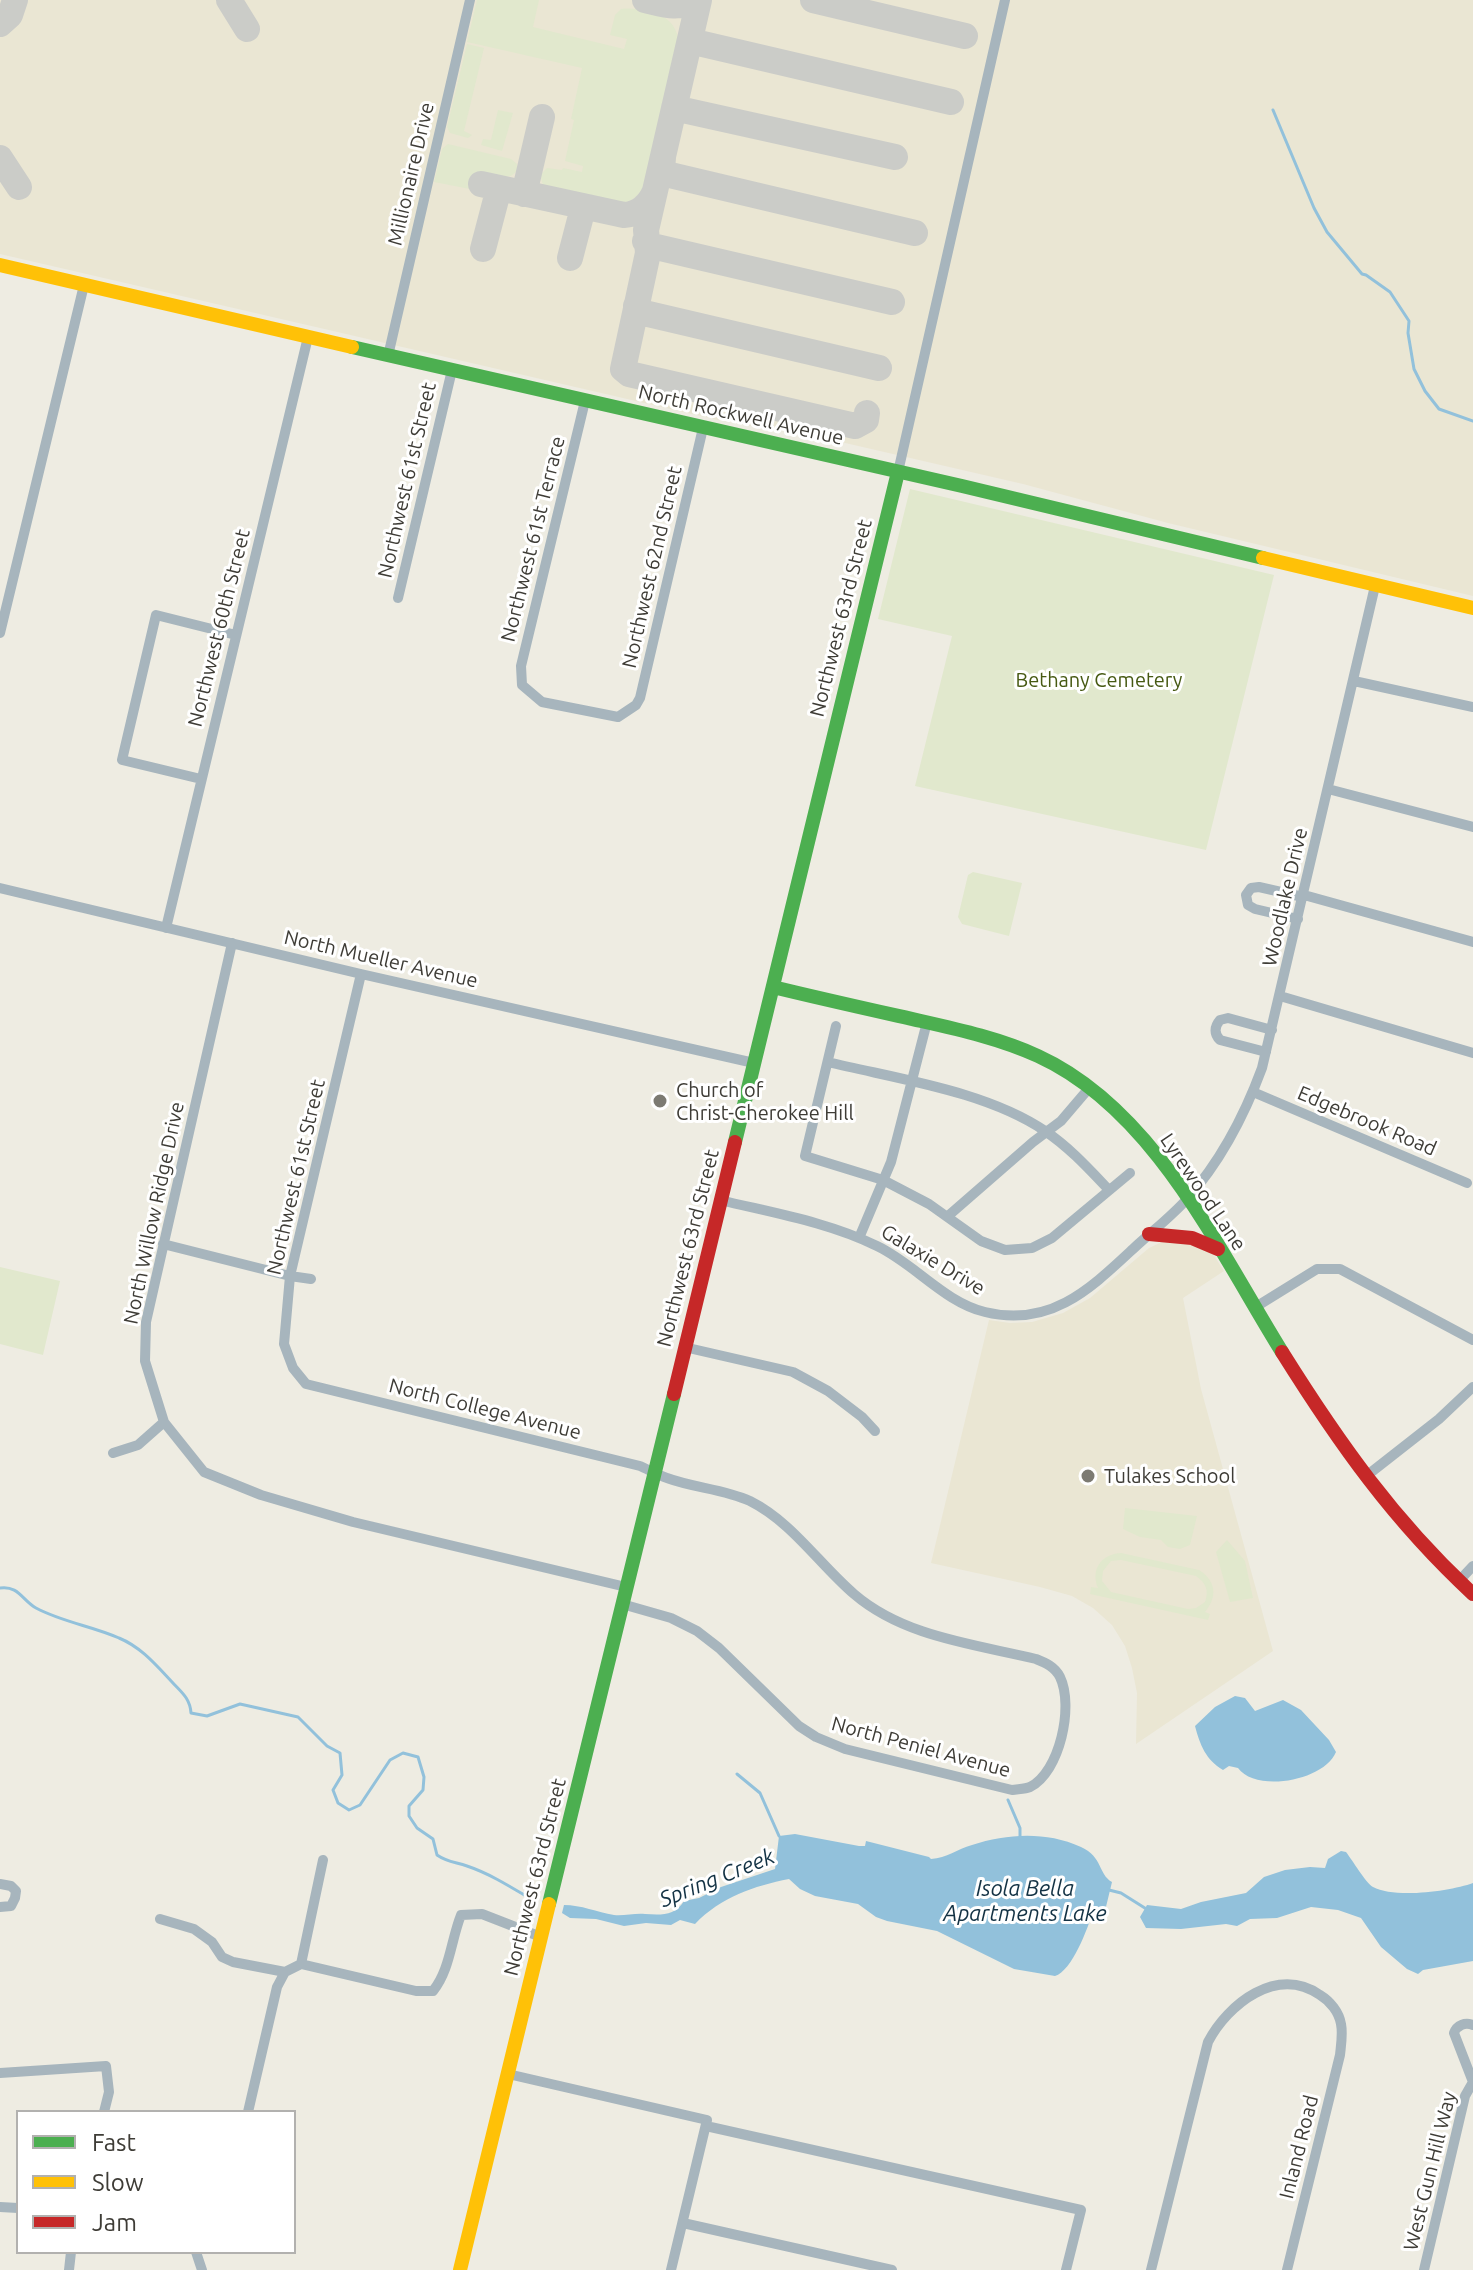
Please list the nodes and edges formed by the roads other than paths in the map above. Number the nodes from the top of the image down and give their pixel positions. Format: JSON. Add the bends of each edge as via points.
{"nodes":[{"id":1,"x":470,"y":0,"type":"edge"},
{"id":2,"x":1005,"y":0,"type":"edge"},
{"id":3,"x":0,"y":265,"type":"edge"},
{"id":4,"x":84,"y":285,"type":"junction"},
{"id":5,"x":308,"y":337,"type":"junction"},
{"id":6,"x":388,"y":356,"type":"junction"},
{"id":7,"x":452,"y":370,"type":"junction"},
{"id":8,"x":585,"y":401,"type":"junction"},
{"id":9,"x":703,"y":428,"type":"junction"},
{"id":10,"x":898,"y":472,"type":"junction"},
{"id":11,"x":1375,"y":586,"type":"junction"},
{"id":12,"x":398,"y":598,"type":"dead end"},
{"id":13,"x":1473,"y":608,"type":"edge"},
{"id":14,"x":0,"y":633,"type":"edge"},
{"id":15,"x":236,"y":635,"type":"junction"},
{"id":16,"x":1354,"y":681,"type":"junction"},
{"id":17,"x":1473,"y":707,"type":"edge"},
{"id":18,"x":630,"y":711,"type":"joint"},
{"id":19,"x":201,"y":779,"type":"junction"},
{"id":20,"x":1328,"y":789,"type":"junction"},
{"id":21,"x":1473,"y":827,"type":"edge"},
{"id":22,"x":0,"y":888,"type":"edge"},
{"id":23,"x":1303,"y":896,"type":"junction"},
{"id":24,"x":1298,"y":919,"type":"junction"},
{"id":25,"x":166,"y":928,"type":"junction"},
{"id":26,"x":1473,"y":942,"type":"edge"},
{"id":27,"x":232,"y":943,"type":"junction"},
{"id":28,"x":361,"y":974,"type":"junction"},
{"id":29,"x":773,"y":987,"type":"junction"},
{"id":30,"x":1280,"y":996,"type":"junction"},
{"id":31,"x":927,"y":1022,"type":"junction"},
{"id":32,"x":836,"y":1026,"type":"dead end"},
{"id":33,"x":1272,"y":1030,"type":"junction"},
{"id":34,"x":1266,"y":1052,"type":"junction"},
{"id":35,"x":1473,"y":1053,"type":"edge"},
{"id":36,"x":828,"y":1062,"type":"junction"},
{"id":37,"x":754,"y":1063,"type":"junction"},
{"id":38,"x":912,"y":1082,"type":"junction"},
{"id":39,"x":1090,"y":1087,"type":"junction"},
{"id":40,"x":1253,"y":1092,"type":"junction"},
{"id":41,"x":1047,"y":1132,"type":"junction"},
{"id":42,"x":1130,"y":1173,"type":"dead end"},
{"id":43,"x":883,"y":1180,"type":"junction"},
{"id":44,"x":1467,"y":1183,"type":"dead end"},
{"id":45,"x":1109,"y":1190,"type":"junction"},
{"id":46,"x":1187,"y":1199,"type":"junction"},
{"id":47,"x":720,"y":1200,"type":"junction"},
{"id":48,"x":948,"y":1216,"type":"junction"},
{"id":49,"x":1149,"y":1234,"type":"junction"},
{"id":50,"x":859,"y":1238,"type":"junction"},
{"id":51,"x":163,"y":1244,"type":"junction"},
{"id":52,"x":1219,"y":1250,"type":"junction"},
{"id":53,"x":290,"y":1276,"type":"junction"},
{"id":54,"x":311,"y":1279,"type":"dead end"},
{"id":55,"x":1254,"y":1308,"type":"junction"},
{"id":56,"x":1473,"y":1340,"type":"edge"},
{"id":57,"x":684,"y":1347,"type":"junction"},
{"id":58,"x":306,"y":1384,"type":"joint"},
{"id":59,"x":1473,"y":1387,"type":"edge"},
{"id":60,"x":164,"y":1422,"type":"junction"},
{"id":61,"x":875,"y":1431,"type":"dead end"},
{"id":62,"x":113,"y":1453,"type":"dead end"},
{"id":63,"x":654,"y":1472,"type":"junction"},
{"id":64,"x":1365,"y":1477,"type":"junction"},
{"id":65,"x":1473,"y":1566,"type":"edge"},
{"id":66,"x":1458,"y":1582,"type":"junction"},
{"id":67,"x":626,"y":1587,"type":"junction"},
{"id":68,"x":1473,"y":1594,"type":"edge"},
{"id":69,"x":622,"y":1604,"type":"junction"},
{"id":70,"x":1066,"y":1714,"type":"joint"},
{"id":71,"x":323,"y":1860,"type":"dead end"},
{"id":72,"x":0,"y":1884,"type":"edge"},
{"id":73,"x":0,"y":1907,"type":"edge"},
{"id":74,"x":160,"y":1919,"type":"dead end"},
{"id":75,"x":541,"y":1937,"type":"junction"},
{"id":76,"x":301,"y":1964,"type":"junction"},
{"id":77,"x":285,"y":1972,"type":"junction"},
{"id":78,"x":1473,"y":2025,"type":"edge"},
{"id":79,"x":0,"y":2073,"type":"edge"},
{"id":80,"x":508,"y":2074,"type":"junction"},
{"id":81,"x":1473,"y":2082,"type":"edge"},
{"id":82,"x":104,"y":2110,"type":"edge"},
{"id":83,"x":248,"y":2110,"type":"edge"},
{"id":84,"x":706,"y":2126,"type":"junction"},
{"id":85,"x":683,"y":2223,"type":"junction"},
{"id":86,"x":460,"y":2270,"type":"edge"},
{"id":87,"x":671,"y":2270,"type":"edge"},
{"id":88,"x":892,"y":2270,"type":"edge"},
{"id":89,"x":1066,"y":2270,"type":"edge"},
{"id":90,"x":1151,"y":2270,"type":"edge"},
{"id":91,"x":1287,"y":2270,"type":"edge"},
{"id":92,"x":1424,"y":2270,"type":"edge"}],
"edges":[{"from":1,"to":6,"type":"street","name":"Millionaire Drive"},
{"from":2,"to":10,"type":"street","name":"Northwest 63rd Street"},
{"from":3,"to":4,"type":"main road","name":"North Rockwell Avenue"},
{"from":4,"to":5,"type":"main road","name":"North Rockwell Avenue"},
{"from":4,"to":14,"type":"street"},
{"from":5,"to":6,"type":"main road","name":"North Rockwell Avenue"},
{"from":5,"to":15,"type":"street","name":"Northwest 60th Street"},
{"from":6,"to":7,"type":"main road","name":"North Rockwell Avenue"},
{"from":7,"to":8,"type":"main road","name":"North Rockwell Avenue"},
{"from":7,"to":12,"type":"street","name":"Northwest 61st Street"},
{"from":8,"to":9,"type":"main road","name":"North Rockwell Avenue"},
{"from":8,"to":18,"type":"street","name":"Northwest 61st Terrace","via":[[521,666],[522,685],[542,702],[618,717]]},
{"from":9,"to":10,"type":"main road","name":"North Rockwell Avenue"},
{"from":9,"to":18,"type":"street","name":"Northwest 62nd Street","via":[[640,698]]},
{"from":10,"to":11,"type":"main road","name":"North Rockwell Avenue"},
{"from":10,"to":29,"type":"main road","name":"Northwest 63rd Street"},
{"from":11,"to":13,"type":"main road","name":"North Rockwell Avenue"},
{"from":11,"to":16,"type":"street","name":"Woodlake Drive"},
{"from":15,"to":19,"type":"street","name":"Northwest 60th Street"},
{"from":15,"to":19,"type":"street","via":[[156,615],[122,760]]},
{"from":16,"to":17,"type":"street"},
{"from":16,"to":20,"type":"street","name":"Woodlake Drive"},
{"from":19,"to":25,"type":"street","name":"Northwest 60th Street"},
{"from":20,"to":21,"type":"street"},
{"from":20,"to":23,"type":"street","name":"Woodlake Drive"},
{"from":22,"to":25,"type":"street","name":"North Mueller Avenue"},
{"from":23,"to":24,"type":"street","name":"Woodlake Drive"},
{"from":23,"to":24,"type":"street","via":[[1255,886],[1246,895],[1255,909]]},
{"from":23,"to":26,"type":"street"},
{"from":24,"to":30,"type":"street","name":"Woodlake Drive"},
{"from":25,"to":27,"type":"street","name":"North Mueller Avenue"},
{"from":27,"to":28,"type":"street","name":"North Mueller Avenue"},
{"from":27,"to":51,"type":"street","name":"North Willow Ridge Drive"},
{"from":28,"to":37,"type":"street","name":"North Mueller Avenue"},
{"from":28,"to":53,"type":"street","name":"Northwest 61st Street"},
{"from":29,"to":31,"type":"main road","name":"Lyrewood Lane"},
{"from":29,"to":37,"type":"main road","name":"Northwest 63rd Street"},
{"from":30,"to":33,"type":"street","name":"Woodlake Drive"},
{"from":30,"to":35,"type":"street"},
{"from":31,"to":38,"type":"street"},
{"from":31,"to":39,"type":"main road","name":"Lyrewood Lane","via":[[1017,1047]]},
{"from":32,"to":36,"type":"street"},
{"from":33,"to":34,"type":"street","name":"Woodlake Drive"},
{"from":33,"to":34,"type":"street","via":[[1228,1018],[1216,1027],[1220,1040]]},
{"from":34,"to":40,"type":"street","name":"Woodlake Drive"},
{"from":36,"to":38,"type":"street"},
{"from":36,"to":43,"type":"street","via":[[805,1156]]},
{"from":37,"to":47,"type":"main road","name":"Northwest 63rd Street"},
{"from":38,"to":41,"type":"street","via":[[986,1101]]},
{"from":38,"to":43,"type":"street"},
{"from":39,"to":41,"type":"street"},
{"from":39,"to":46,"type":"main road","name":"Lyrewood Lane","via":[[1143,1137]]},
{"from":40,"to":44,"type":"street","name":"Edgebrook Road"},
{"from":40,"to":46,"type":"street","name":"Woodlake Drive","via":[[1227,1142]]},
{"from":41,"to":45,"type":"street"},
{"from":41,"to":48,"type":"street"},
{"from":42,"to":45,"type":"street"},
{"from":43,"to":48,"type":"street"},
{"from":43,"to":50,"type":"street"},
{"from":45,"to":48,"type":"street","via":[[1052,1238],[1018,1251],[981,1241]]},
{"from":46,"to":49,"type":"street","name":"Galaxie Drive"},
{"from":46,"to":52,"type":"main road","name":"Lyrewood Lane"},
{"from":47,"to":50,"type":"street","name":"Galaxie Drive"},
{"from":47,"to":57,"type":"main road","name":"Northwest 63rd Street"},
{"from":49,"to":50,"type":"street","name":"Galaxie Drive","via":[[1075,1299],[1041,1313],[1016,1315],[965,1306],[895,1255]]},
{"from":49,"to":52,"type":"main road","via":[[1192,1238]]},
{"from":51,"to":53,"type":"street"},
{"from":51,"to":60,"type":"street","name":"North Willow Ridge Drive","via":[[146,1322],[145,1361]]},
{"from":52,"to":55,"type":"main road","name":"Lyrewood Lane"},
{"from":53,"to":54,"type":"street"},
{"from":53,"to":58,"type":"street","name":"Northwest 61st Street","via":[[284,1344]]},
{"from":55,"to":56,"type":"street","via":[[1309,1273],[1332,1268],[1355,1275]]},
{"from":55,"to":64,"type":"main road","name":"Lyrewood Lane"},
{"from":57,"to":61,"type":"street","via":[[793,1372],[828,1391]]},
{"from":57,"to":63,"type":"main road","name":"Northwest 63rd Street"},
{"from":58,"to":63,"type":"street","name":"North College Avenue"},
{"from":59,"to":64,"type":"street"},
{"from":60,"to":62,"type":"street","via":[[138,1445]]},
{"from":60,"to":67,"type":"street","name":"North Willow Ridge Drive","via":[[204,1472],[261,1495]]},
{"from":63,"to":67,"type":"main road","name":"Northwest 63rd Street"},
{"from":63,"to":70,"type":"street","name":"North College Avenue","via":[[761,1508],[854,1595],[889,1619],[1049,1664],[1064,1689]]},
{"from":64,"to":66,"type":"main road","name":"Lyrewood Lane"},
{"from":65,"to":66,"type":"street"},
{"from":66,"to":68,"type":"main road","name":"Lyrewood Lane"},
{"from":67,"to":69,"type":"main road","name":"Northwest 63rd Street"},
{"from":69,"to":70,"type":"street","name":"North Peniel Avenue","via":[[697,1631],[816,1737],[968,1780],[1012,1790],[1029,1788],[1056,1755]]},
{"from":69,"to":75,"type":"main road","name":"Northwest 63rd Street"},
{"from":71,"to":76,"type":"street"},
{"from":72,"to":73,"type":"street","via":[[16,1891],[11,1906]]},
{"from":74,"to":77,"type":"street","via":[[194,1929],[233,1962]]},
{"from":75,"to":76,"type":"street","via":[[482,1914],[461,1915],[443,1979],[433,1991]]},
{"from":75,"to":80,"type":"main road","name":"Northwest 63rd Street"},
{"from":76,"to":77,"type":"street"},
{"from":77,"to":83,"type":"street"},
{"from":78,"to":81,"type":"street","via":[[1454,2033]]},
{"from":79,"to":82,"type":"street","via":[[106,2066]]},
{"from":80,"to":84,"type":"street","via":[[707,2120]]},
{"from":80,"to":86,"type":"main road","name":"Northwest 63rd Street"},
{"from":81,"to":92,"type":"street","name":"West Gun Hill Way","via":[[1465,2096]]},
{"from":84,"to":85,"type":"street"},
{"from":84,"to":89,"type":"street","via":[[1081,2210]]},
{"from":85,"to":87,"type":"street"},
{"from":85,"to":88,"type":"street"},
{"from":90,"to":91,"type":"street","name":"Inland Road","via":[[1204,2053],[1222,2019],[1241,2001],[1294,1985],[1325,1998],[1338,2014],[1342,2033]]}]}
